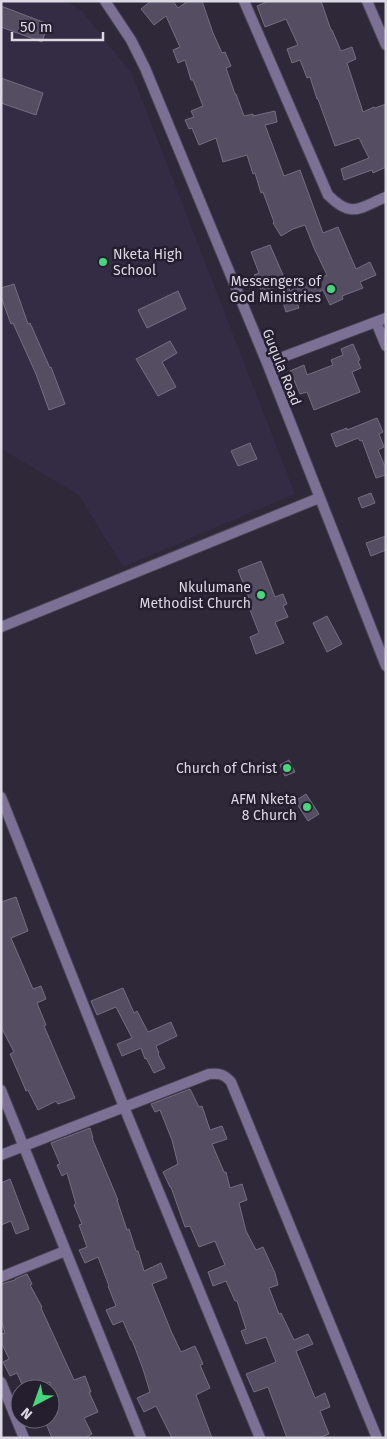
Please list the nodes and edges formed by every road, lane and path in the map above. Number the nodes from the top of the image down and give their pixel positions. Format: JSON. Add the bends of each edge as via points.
{"nodes":[{"id":1,"x":105,"y":1,"type":"edge"},
{"id":2,"x":244,"y":1,"type":"edge"},
{"id":3,"x":366,"y":1,"type":"edge"},
{"id":4,"x":386,"y":45,"type":"edge"},
{"id":5,"x":386,"y":197,"type":"edge"},
{"id":6,"x":381,"y":320,"type":"edge"},
{"id":7,"x":386,"y":346,"type":"edge"},
{"id":8,"x":267,"y":363,"type":"junction"},
{"id":9,"x":319,"y":498,"type":"junction"},
{"id":10,"x":1,"y":626,"type":"edge"},
{"id":11,"x":386,"y":666,"type":"edge"},
{"id":12,"x":1,"y":797,"type":"edge"},
{"id":13,"x":1,"y":1090,"type":"edge"},
{"id":14,"x":124,"y":1107,"type":"junction"},
{"id":15,"x":23,"y":1146,"type":"junction"},
{"id":16,"x":1,"y":1155,"type":"edge"},
{"id":17,"x":65,"y":1251,"type":"junction"},
{"id":18,"x":1,"y":1278,"type":"edge"},
{"id":19,"x":1,"y":1382,"type":"edge"},
{"id":20,"x":24,"y":1438,"type":"edge"},
{"id":21,"x":141,"y":1438,"type":"edge"},
{"id":22,"x":260,"y":1438,"type":"edge"},
{"id":23,"x":378,"y":1438,"type":"edge"}],
"edges":[{"from":1,"to":8,"type":"street","name":"Guqula Road","via":[[145,68]]},
{"from":2,"to":5,"type":"street","via":[[328,195],[351,210]]},
{"from":3,"to":4,"type":"street"},
{"from":6,"to":7,"type":"street"},
{"from":6,"to":8,"type":"street"},
{"from":8,"to":9,"type":"street","name":"Guqula Road"},
{"from":9,"to":10,"type":"street"},
{"from":9,"to":11,"type":"street","name":"Guqula Road"},
{"from":12,"to":14,"type":"street"},
{"from":13,"to":15,"type":"street"},
{"from":14,"to":15,"type":"street"},
{"from":14,"to":22,"type":"street"},
{"from":14,"to":23,"type":"street","via":[[209,1074],[221,1074],[231,1082]]},
{"from":15,"to":16,"type":"street"},
{"from":15,"to":17,"type":"street"},
{"from":17,"to":18,"type":"street"},
{"from":17,"to":21,"type":"street"},
{"from":19,"to":20,"type":"street"}]}
